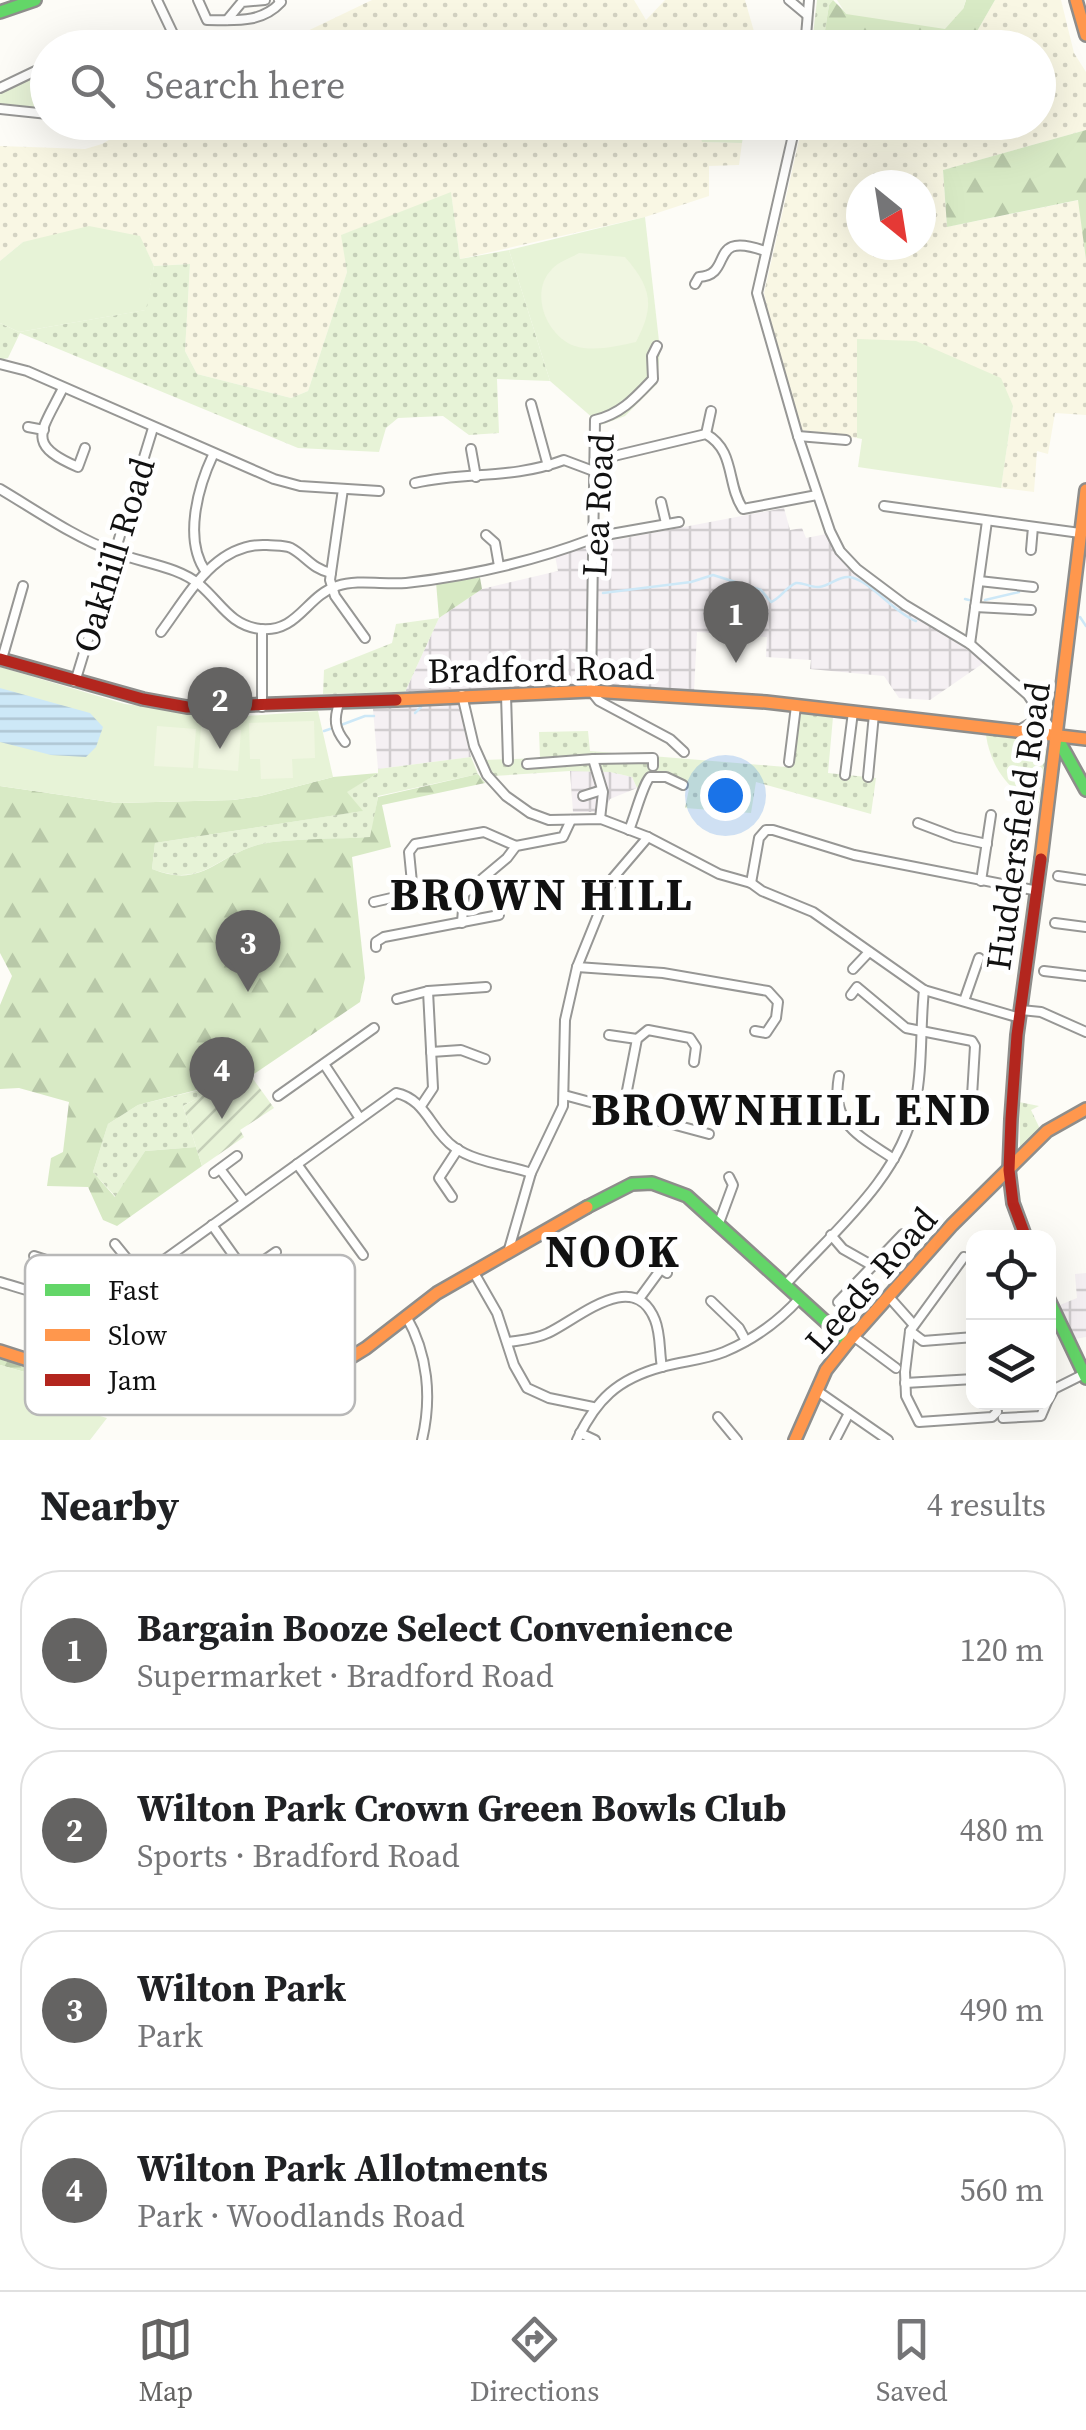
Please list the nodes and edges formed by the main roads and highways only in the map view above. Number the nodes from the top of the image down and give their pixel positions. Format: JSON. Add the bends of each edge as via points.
{"nodes":[{"id":1,"x":1076,"y":0,"type":"edge"},
{"id":2,"x":32,"y":1,"type":"edge"},
{"id":3,"x":0,"y":12,"type":"edge"},
{"id":4,"x":1086,"y":35,"type":"edge"},
{"id":5,"x":1086,"y":490,"type":"edge"},
{"id":6,"x":1,"y":659,"type":"edge"},
{"id":7,"x":1056,"y":736,"type":"junction"},
{"id":8,"x":1086,"y":739,"type":"edge"},
{"id":9,"x":1086,"y":790,"type":"edge"},
{"id":10,"x":1084,"y":1113,"type":"edge"},
{"id":11,"x":1009,"y":1170,"type":"junction"},
{"id":12,"x":1023,"y":1230,"type":"edge"},
{"id":13,"x":1056,"y":1312,"type":"edge"},
{"id":14,"x":851,"y":1339,"type":"junction"},
{"id":15,"x":0,"y":1351,"type":"edge"},
{"id":16,"x":355,"y":1353,"type":"edge"},
{"id":17,"x":1080,"y":1356,"type":"edge"},
{"id":18,"x":25,"y":1359,"type":"edge"},
{"id":19,"x":1085,"y":1376,"type":"edge"},
{"id":20,"x":796,"y":1440,"type":"edge"}],
"edges":[{"from":1,"to":4,"type":"main road"},
{"from":2,"to":3,"type":"main road"},
{"from":5,"to":7,"type":"main road","name":"Huddersfield Road"},
{"from":6,"to":7,"type":"main road","name":"Bradford Road","via":[[187,707],[591,691],[696,696]]},
{"from":7,"to":8,"type":"main road","name":"Bradford Road"},
{"from":7,"to":9,"type":"main road"},
{"from":7,"to":11,"type":"main road","name":"Huddersfield Road","via":[[1020,1014]]},
{"from":10,"to":11,"type":"main road","name":"Leeds Road","via":[[1048,1130]]},
{"from":11,"to":12,"type":"main road","name":"Huddersfield Road"},
{"from":11,"to":14,"type":"main road","name":"Leeds Road"},
{"from":13,"to":17,"type":"main road"},
{"from":14,"to":16,"type":"main road","via":[[687,1196],[665,1186],[632,1184],[509,1249]]},
{"from":14,"to":20,"type":"main road","name":"Leeds Road","via":[[816,1390]]},
{"from":15,"to":18,"type":"main road"},
{"from":17,"to":19,"type":"main road"}]}
